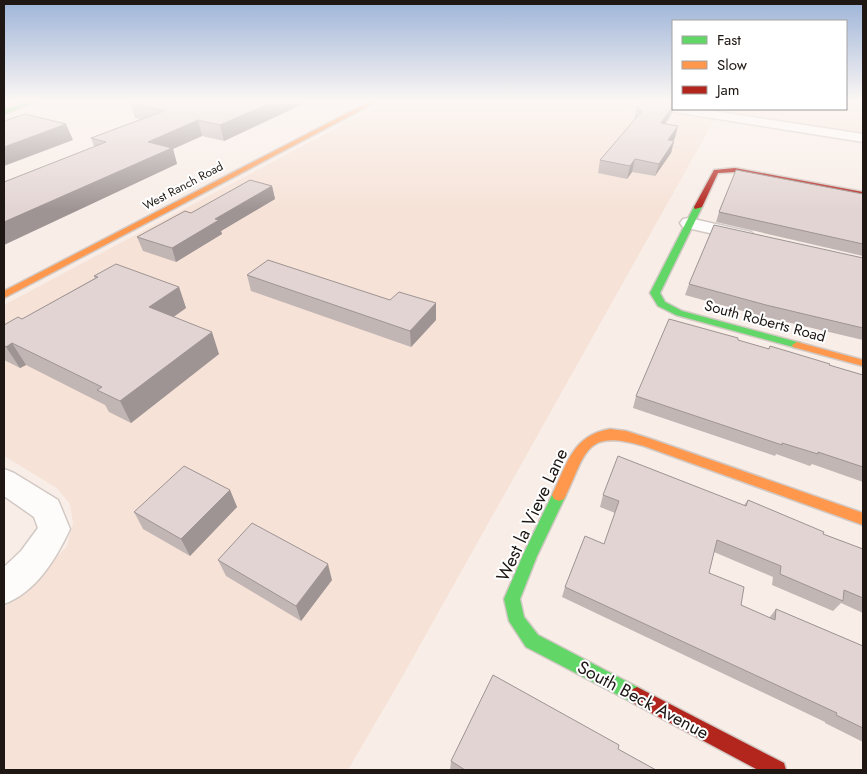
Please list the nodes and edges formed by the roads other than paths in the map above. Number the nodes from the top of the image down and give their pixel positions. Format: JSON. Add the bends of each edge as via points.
{"nodes":[{"id":1,"x":307,"y":137,"type":"edge"},
{"id":2,"x":863,"y":194,"type":"edge"},
{"id":3,"x":689,"y":223,"type":"junction"},
{"id":4,"x":766,"y":240,"type":"edge"},
{"id":5,"x":4,"y":295,"type":"edge"},
{"id":6,"x":863,"y":363,"type":"edge"},
{"id":7,"x":4,"y":480,"type":"edge"},
{"id":8,"x":863,"y":519,"type":"edge"},
{"id":9,"x":4,"y":588,"type":"edge"},
{"id":10,"x":517,"y":621,"type":"joint"},
{"id":11,"x":777,"y":770,"type":"edge"}],
"edges":[{"from":1,"to":5,"type":"street","name":"West Ranch Road"},
{"from":2,"to":3,"type":"street","via":[[723,169],[716,171]]},
{"from":3,"to":4,"type":"street"},
{"from":3,"to":6,"type":"street","name":"South Roberts Road","via":[[656,293],[661,304],[679,313]]},
{"from":7,"to":9,"type":"street","via":[[47,509],[54,529],[46,547]]},
{"from":8,"to":10,"type":"street","name":"West la Vieve Lane","via":[[647,442],[618,433],[601,433],[586,443],[530,556],[512,599]]},
{"from":10,"to":11,"type":"street","name":"South Beck Avenue","via":[[532,641]]}]}
